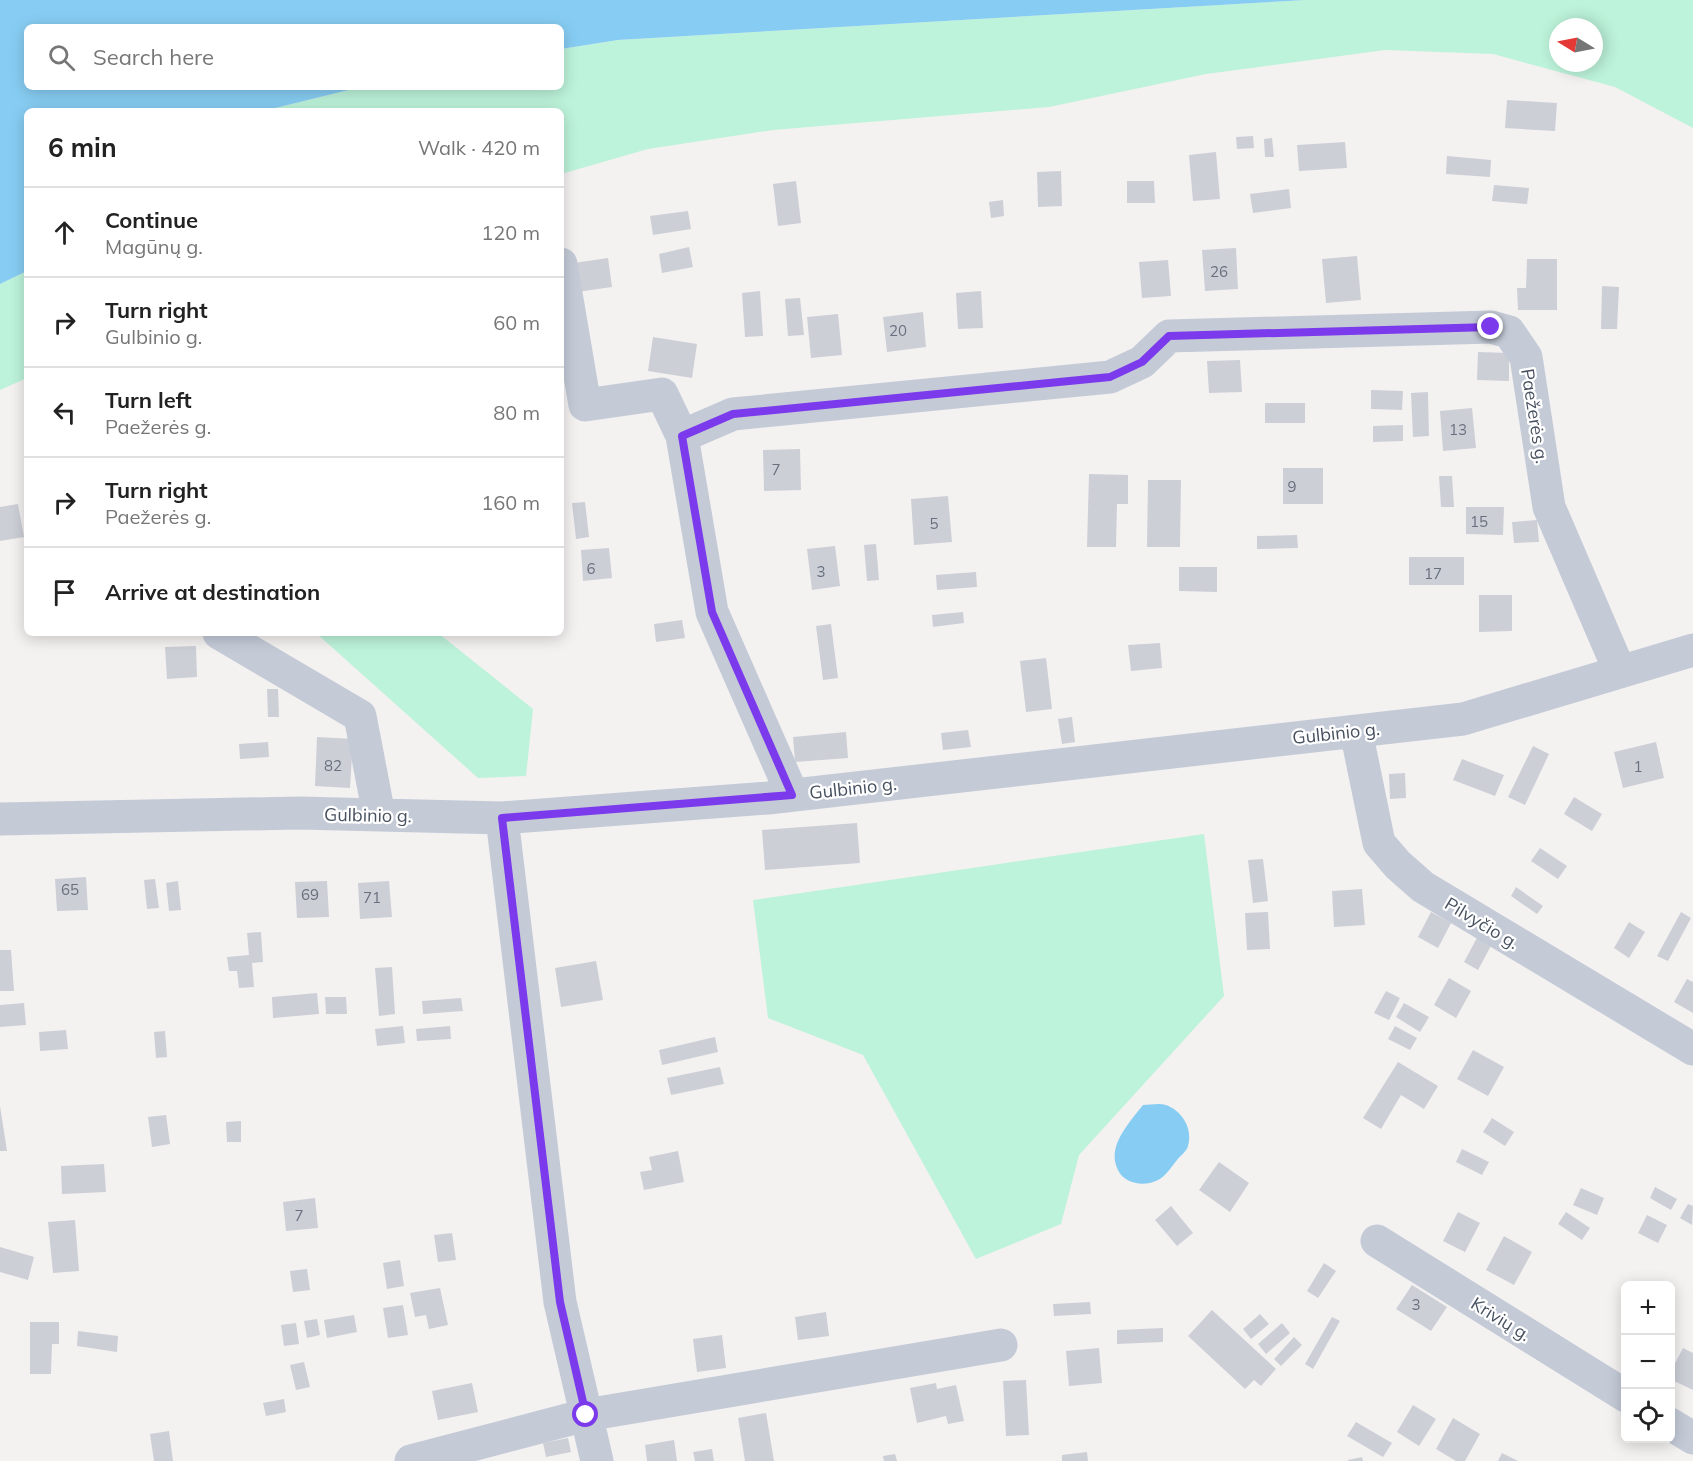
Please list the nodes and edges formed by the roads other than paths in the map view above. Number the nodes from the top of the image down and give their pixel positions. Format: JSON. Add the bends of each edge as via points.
{"nodes":[{"id":1,"x":564,"y":282,"type":"edge"},
{"id":2,"x":682,"y":436,"type":"junction"},
{"id":3,"x":224,"y":636,"type":"edge"},
{"id":4,"x":1693,"y":650,"type":"edge"},
{"id":5,"x":1620,"y":672,"type":"junction"},
{"id":6,"x":1356,"y":731,"type":"junction"},
{"id":7,"x":792,"y":795,"type":"junction"},
{"id":8,"x":379,"y":815,"type":"junction"},
{"id":9,"x":502,"y":818,"type":"junction"},
{"id":10,"x":0,"y":819,"type":"edge"},
{"id":11,"x":1693,"y":1049,"type":"edge"},
{"id":12,"x":1377,"y":1241,"type":"dead end"},
{"id":13,"x":1001,"y":1345,"type":"dead end"},
{"id":14,"x":1621,"y":1393,"type":"edge"},
{"id":15,"x":586,"y":1415,"type":"junction"},
{"id":16,"x":1675,"y":1427,"type":"edge"},
{"id":17,"x":1693,"y":1438,"type":"edge"},
{"id":18,"x":411,"y":1461,"type":"edge"},
{"id":19,"x":597,"y":1461,"type":"edge"}],
"edges":[{"from":1,"to":2,"type":"street","via":[[585,405],[662,394]]},
{"from":2,"to":5,"type":"street","name":"Paežerės g.","via":[[733,414],[1110,377],[1142,362],[1169,336],[1491,327],[1509,332],[1526,357],[1549,507]]},
{"from":2,"to":7,"type":"street","via":[[712,612]]},
{"from":3,"to":8,"type":"street","via":[[360,716]]},
{"from":4,"to":5,"type":"street","name":"Gulbinio g."},
{"from":5,"to":6,"type":"street","name":"Gulbinio g.","via":[[1463,719]]},
{"from":6,"to":7,"type":"street","name":"Gulbinio g."},
{"from":6,"to":11,"type":"street","name":"Pilvyčio g.","via":[[1379,843],[1398,865],[1423,887]]},
{"from":7,"to":9,"type":"street","name":"Gulbinio g."},
{"from":8,"to":9,"type":"street","name":"Gulbinio g."},
{"from":8,"to":10,"type":"street","name":"Gulbinio g."},
{"from":9,"to":15,"type":"street","via":[[560,1302]]},
{"from":12,"to":14,"type":"street","name":"Krivių g."},
{"from":13,"to":15,"type":"street"},
{"from":15,"to":18,"type":"street"},
{"from":15,"to":19,"type":"street"},
{"from":16,"to":17,"type":"street"}]}
